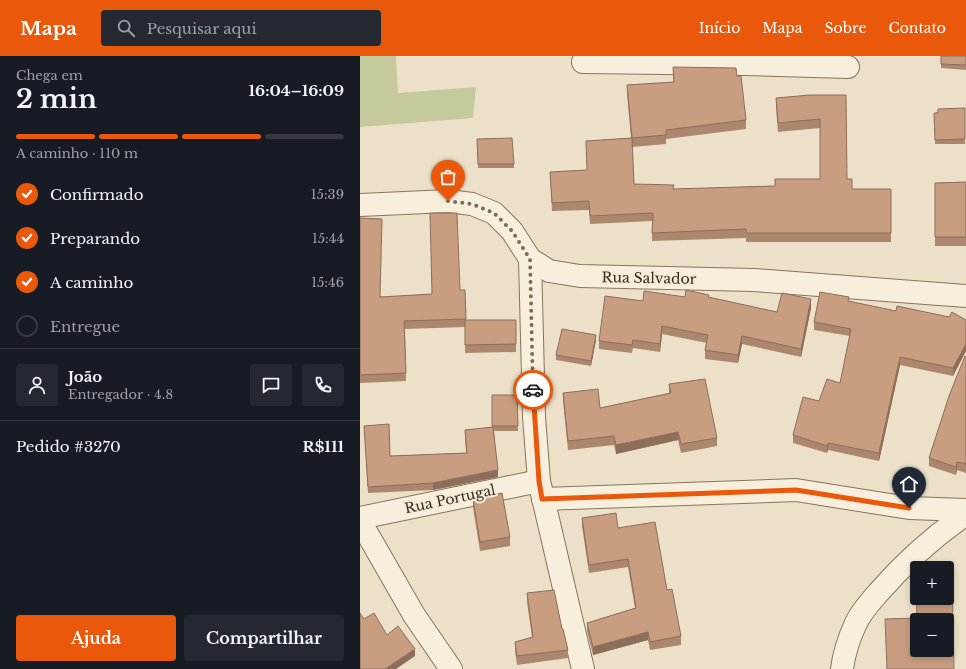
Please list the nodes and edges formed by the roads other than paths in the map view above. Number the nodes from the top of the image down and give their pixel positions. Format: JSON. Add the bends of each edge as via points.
{"nodes":[{"id":1,"x":745,"y":60,"type":"edge"},
{"id":2,"x":583,"y":62,"type":"dead end"},
{"id":3,"x":848,"y":67,"type":"dead end"},
{"id":4,"x":360,"y":205,"type":"edge"},
{"id":5,"x":530,"y":259,"type":"junction"},
{"id":6,"x":966,"y":296,"type":"edge"},
{"id":7,"x":541,"y":490,"type":"junction"},
{"id":8,"x":966,"y":510,"type":"edge"},
{"id":9,"x":966,"y":514,"type":"edge"},
{"id":10,"x":360,"y":518,"type":"edge"},
{"id":11,"x":360,"y":521,"type":"edge"},
{"id":12,"x":451,"y":669,"type":"edge"},
{"id":13,"x":583,"y":669,"type":"edge"},
{"id":14,"x":842,"y":669,"type":"edge"}],
"edges":[{"from":1,"to":2,"type":"street"},
{"from":1,"to":3,"type":"street"},
{"from":4,"to":5,"type":"street","name":"Rua Salvador","via":[[448,201],[472,204],[494,213],[512,231]]},
{"from":5,"to":6,"type":"street","name":"Rua Salvador","via":[[549,271],[580,276],[754,280]]},
{"from":5,"to":7,"type":"street","via":[[534,417]]},
{"from":7,"to":8,"type":"street","name":"Rua Portugal","via":[[796,490],[909,508]]},
{"from":7,"to":10,"type":"street","name":"Rua Portugal"},
{"from":7,"to":13,"type":"street"},
{"from":9,"to":14,"type":"street","via":[[920,549],[873,599],[856,621],[844,652]]},
{"from":11,"to":12,"type":"street","via":[[414,616]]}]}
